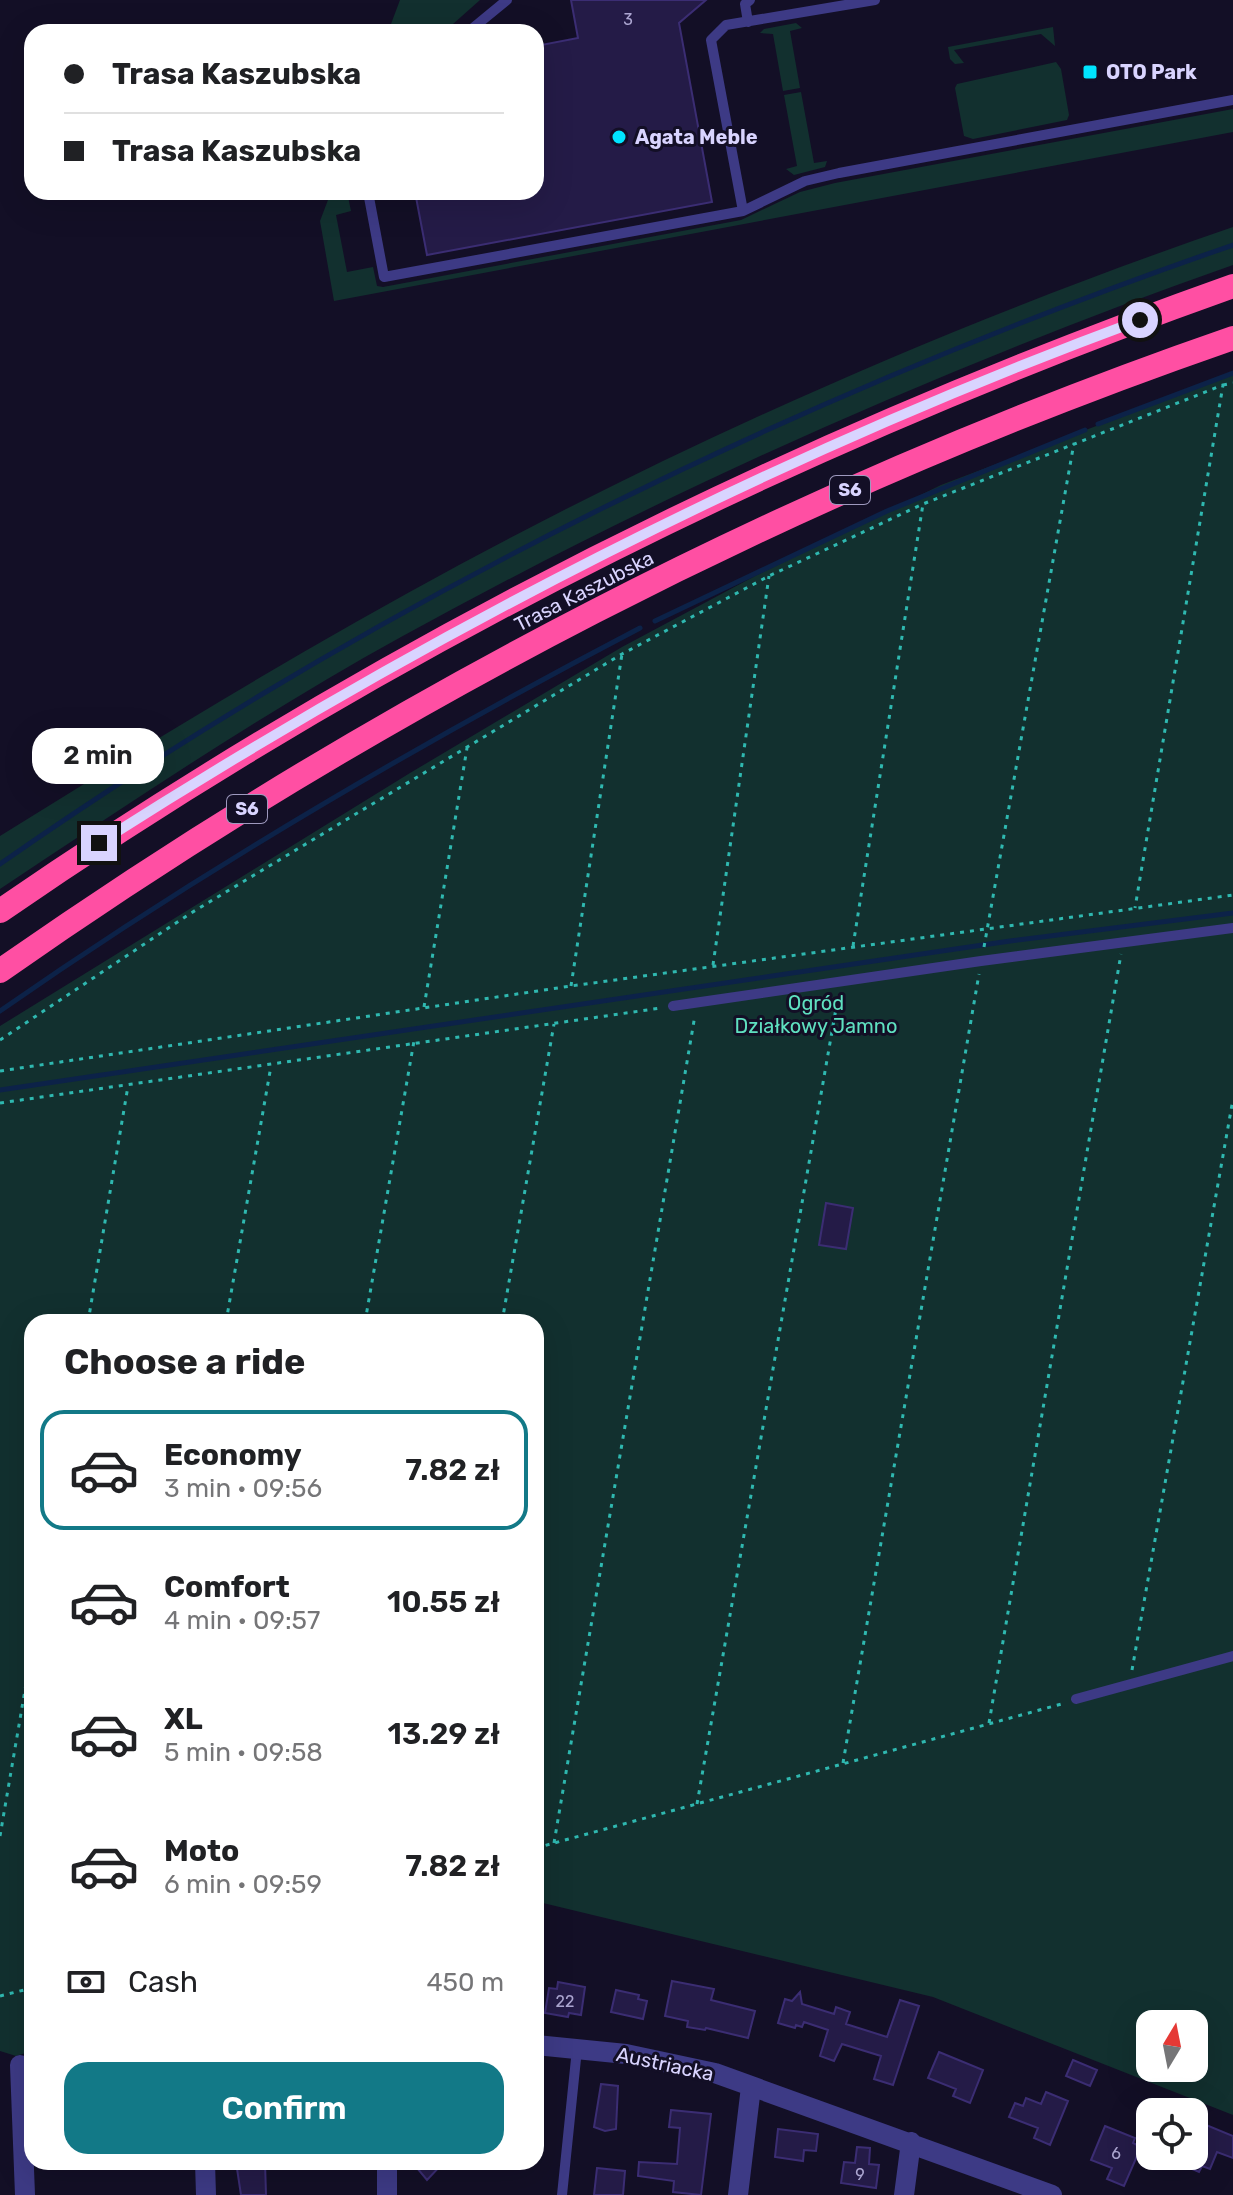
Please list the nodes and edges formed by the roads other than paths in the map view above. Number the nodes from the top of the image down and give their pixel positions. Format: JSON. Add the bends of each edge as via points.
{"nodes":[{"id":1,"x":507,"y":0,"type":"edge"},
{"id":2,"x":750,"y":0,"type":"edge"},
{"id":3,"x":875,"y":0,"type":"edge"},
{"id":4,"x":748,"y":22,"type":"junction"},
{"id":5,"x":478,"y":24,"type":"edge"},
{"id":6,"x":1233,"y":100,"type":"edge"},
{"id":7,"x":370,"y":200,"type":"edge"},
{"id":8,"x":743,"y":211,"type":"junction"},
{"id":9,"x":1233,"y":286,"type":"edge"},
{"id":10,"x":1233,"y":338,"type":"edge"},
{"id":11,"x":0,"y":911,"type":"edge"},
{"id":12,"x":1233,"y":928,"type":"edge"},
{"id":13,"x":0,"y":971,"type":"edge"},
{"id":14,"x":673,"y":1006,"type":"road end"},
{"id":15,"x":1233,"y":1656,"type":"edge"},
{"id":16,"x":1076,"y":1699,"type":"road end"},
{"id":17,"x":544,"y":2046,"type":"edge"},
{"id":18,"x":577,"y":2049,"type":"junction"},
{"id":19,"x":18,"y":2061,"type":"edge"},
{"id":20,"x":751,"y":2087,"type":"junction"},
{"id":21,"x":911,"y":2142,"type":"junction"},
{"id":22,"x":205,"y":2170,"type":"edge"},
{"id":23,"x":387,"y":2170,"type":"edge"},
{"id":24,"x":25,"y":2195,"type":"edge"},
{"id":25,"x":206,"y":2195,"type":"edge"},
{"id":26,"x":387,"y":2195,"type":"edge"},
{"id":27,"x":562,"y":2195,"type":"edge"},
{"id":28,"x":738,"y":2195,"type":"edge"},
{"id":29,"x":904,"y":2195,"type":"edge"},
{"id":30,"x":1052,"y":2195,"type":"edge"}],
"edges":[{"from":1,"to":5,"type":"lane"},
{"from":2,"to":4,"type":"lane","via":[[745,4]]},
{"from":3,"to":4,"type":"lane"},
{"from":4,"to":8,"type":"lane","via":[[726,25],[711,40]]},
{"from":6,"to":8,"type":"lane","via":[[839,173],[805,181]]},
{"from":7,"to":8,"type":"lane","via":[[384,277]]},
{"from":9,"to":11,"type":"highway","name":"Trasa Kaszubska","number":"S6","via":[[910,410],[604,553],[293,722]]},
{"from":10,"to":13,"type":"highway","name":"Trasa Kaszubska","number":"S6","via":[[888,473],[734,542],[557,632],[331,757]]},
{"from":12,"to":14,"type":"lane"},
{"from":15,"to":16,"type":"lane"},
{"from":17,"to":18,"type":"street","name":"Austriacka"},
{"from":18,"to":20,"type":"street","name":"Austriacka","via":[[715,2073]]},
{"from":18,"to":27,"type":"lane"},
{"from":19,"to":24,"type":"street"},
{"from":20,"to":21,"type":"street","name":"Austriacka"},
{"from":20,"to":28,"type":"street"},
{"from":21,"to":29,"type":"street"},
{"from":21,"to":30,"type":"street","name":"Austriacka"},
{"from":22,"to":25,"type":"street"},
{"from":23,"to":26,"type":"street"}]}
